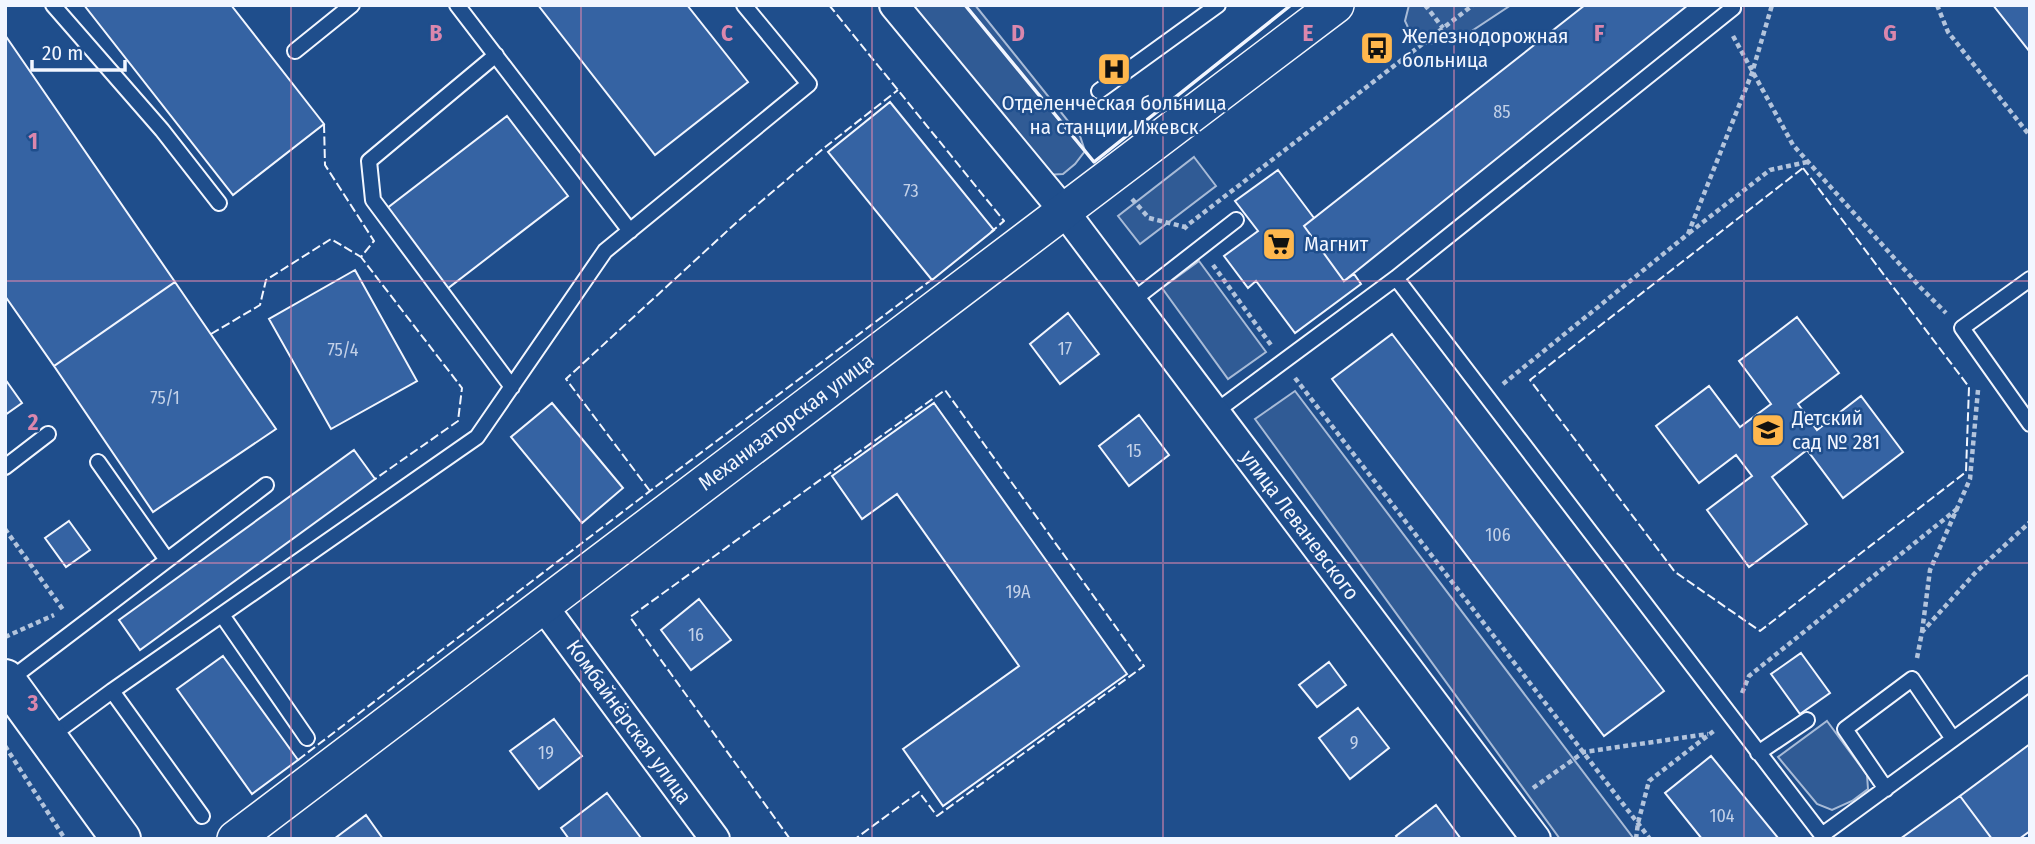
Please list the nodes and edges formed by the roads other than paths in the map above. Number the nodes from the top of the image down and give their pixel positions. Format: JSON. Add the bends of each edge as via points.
{"nodes":[{"id":1,"x":53,"y":5,"type":"edge"},
{"id":2,"x":352,"y":5,"type":"edge"},
{"id":3,"x":457,"y":5,"type":"edge"},
{"id":4,"x":744,"y":5,"type":"edge"},
{"id":5,"x":894,"y":5,"type":"edge"},
{"id":6,"x":1218,"y":5,"type":"edge"},
{"id":7,"x":1336,"y":5,"type":"edge"},
{"id":8,"x":1728,"y":11,"type":"edge"},
{"id":9,"x":295,"y":51,"type":"dead end"},
{"id":10,"x":496,"y":55,"type":"junction"},
{"id":11,"x":1099,"y":91,"type":"dead end"},
{"id":12,"x":219,"y":203,"type":"dead end"},
{"id":13,"x":1064,"y":211,"type":"junction"},
{"id":14,"x":1236,"y":220,"type":"dead end"},
{"id":15,"x":630,"y":231,"type":"junction"},
{"id":16,"x":1396,"y":278,"type":"junction"},
{"id":17,"x":2030,"y":279,"type":"edge"},
{"id":18,"x":1132,"y":301,"type":"junction"},
{"id":19,"x":512,"y":387,"type":"junction"},
{"id":20,"x":1215,"y":412,"type":"junction"},
{"id":21,"x":2030,"y":424,"type":"edge"},
{"id":22,"x":48,"y":434,"type":"dead end"},
{"id":23,"x":97,"y":462,"type":"dead end"},
{"id":24,"x":5,"y":467,"type":"edge"},
{"id":25,"x":266,"y":485,"type":"dead end"},
{"id":26,"x":167,"y":560,"type":"junction"},
{"id":27,"x":543,"y":606,"type":"junction"},
{"id":28,"x":222,"y":615,"type":"junction"},
{"id":29,"x":6,"y":680,"type":"edge"},
{"id":30,"x":2030,"y":683,"type":"edge"},
{"id":31,"x":112,"y":691,"type":"junction"},
{"id":32,"x":1807,"y":720,"type":"dead end"},
{"id":33,"x":48,"y":738,"type":"junction"},
{"id":34,"x":307,"y":738,"type":"dead end"},
{"id":35,"x":1953,"y":739,"type":"junction"},
{"id":36,"x":1758,"y":753,"type":"junction"},
{"id":37,"x":1886,"y":789,"type":"junction"},
{"id":38,"x":202,"y":816,"type":"dead end"},
{"id":39,"x":1824,"y":837,"type":"edge"},
{"id":40,"x":121,"y":839,"type":"edge"},
{"id":41,"x":235,"y":839,"type":"edge"},
{"id":42,"x":715,"y":839,"type":"edge"},
{"id":43,"x":1536,"y":839,"type":"edge"}],
"edges":[{"from":1,"to":12,"type":"lane"},
{"from":2,"to":9,"type":"lane"},
{"from":3,"to":10,"type":"lane"},
{"from":4,"to":15,"type":"lane","via":[[809,84]]},
{"from":5,"to":13,"type":"street","name":"улица Леваневского"},
{"from":6,"to":11,"type":"lane"},
{"from":7,"to":13,"type":"street","name":"Механизаторская улица"},
{"from":8,"to":16,"type":"lane"},
{"from":10,"to":15,"type":"lane"},
{"from":10,"to":19,"type":"lane","via":[[369,161],[373,200]]},
{"from":13,"to":18,"type":"street","name":"улица Леваневского"},
{"from":13,"to":27,"type":"street","name":"Механизаторская улица"},
{"from":14,"to":18,"type":"lane"},
{"from":15,"to":19,"type":"lane","via":[[605,251]]},
{"from":16,"to":20,"type":"lane"},
{"from":16,"to":36,"type":"lane"},
{"from":17,"to":21,"type":"lane","via":[[1962,328]]},
{"from":18,"to":20,"type":"street","name":"улица Леваневского"},
{"from":19,"to":28,"type":"lane","via":[[477,437]]},
{"from":20,"to":43,"type":"street","name":"улица Леваневского"},
{"from":22,"to":24,"type":"lane"},
{"from":23,"to":26,"type":"lane"},
{"from":25,"to":26,"type":"lane"},
{"from":26,"to":29,"type":"lane"},
{"from":27,"to":41,"type":"street","name":"Механизаторская улица"},
{"from":27,"to":42,"type":"street","name":"Комбайнёрская улица"},
{"from":28,"to":31,"type":"lane"},
{"from":28,"to":34,"type":"lane"},
{"from":29,"to":33,"type":"main road"},
{"from":30,"to":35,"type":"lane"},
{"from":31,"to":33,"type":"lane"},
{"from":31,"to":38,"type":"lane"},
{"from":32,"to":36,"type":"lane"},
{"from":33,"to":40,"type":"main road"},
{"from":35,"to":37,"type":"lane"},
{"from":35,"to":37,"type":"lane","via":[[1912,679],[1844,729]]},
{"from":36,"to":39,"type":"lane"},
{"from":37,"to":39,"type":"lane"}]}
